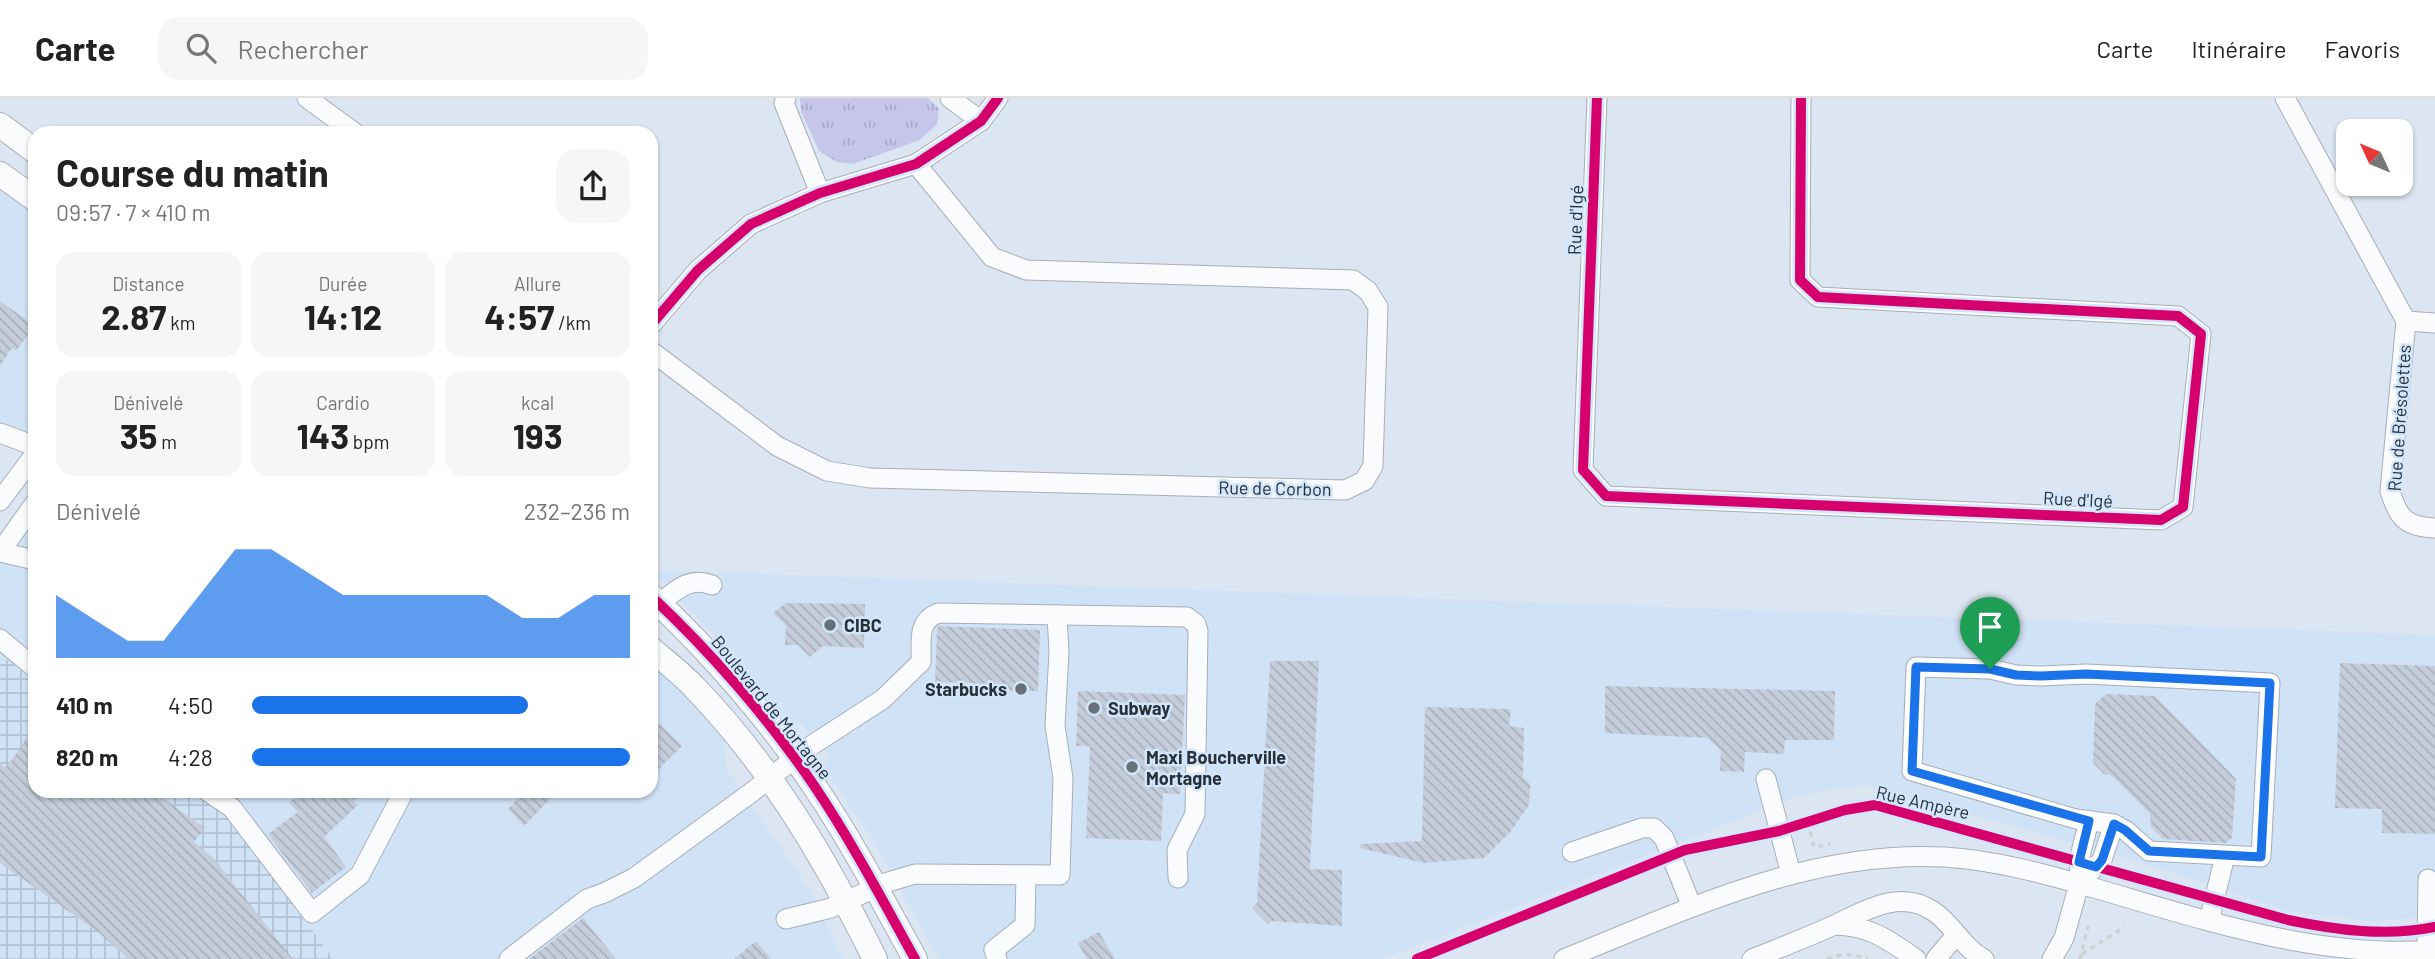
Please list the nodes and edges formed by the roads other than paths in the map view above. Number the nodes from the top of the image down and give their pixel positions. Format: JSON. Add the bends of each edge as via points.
{"nodes":[{"id":1,"x":307,"y":98,"type":"edge"},
{"id":2,"x":786,"y":98,"type":"edge"},
{"id":3,"x":950,"y":98,"type":"edge"},
{"id":4,"x":998,"y":98,"type":"edge"},
{"id":5,"x":1597,"y":98,"type":"edge"},
{"id":6,"x":1801,"y":98,"type":"edge"},
{"id":7,"x":2285,"y":98,"type":"edge"},
{"id":8,"x":981,"y":121,"type":"junction"},
{"id":9,"x":0,"y":125,"type":"edge"},
{"id":10,"x":345,"y":126,"type":"edge"},
{"id":11,"x":28,"y":146,"type":"edge"},
{"id":12,"x":916,"y":164,"type":"junction"},
{"id":13,"x":0,"y":173,"type":"edge"},
{"id":14,"x":28,"y":194,"type":"edge"},
{"id":15,"x":820,"y":194,"type":"junction"},
{"id":16,"x":658,"y":317,"type":"edge"},
{"id":17,"x":2406,"y":321,"type":"junction"},
{"id":18,"x":2435,"y":323,"type":"edge"},
{"id":19,"x":658,"y":356,"type":"edge"},
{"id":20,"x":0,"y":433,"type":"edge"},
{"id":21,"x":28,"y":443,"type":"edge"},
{"id":22,"x":28,"y":463,"type":"edge"},
{"id":23,"x":0,"y":501,"type":"edge"},
{"id":24,"x":28,"y":513,"type":"edge"},
{"id":25,"x":2435,"y":528,"type":"edge"},
{"id":26,"x":0,"y":552,"type":"edge"},
{"id":27,"x":28,"y":558,"type":"edge"},
{"id":28,"x":712,"y":584,"type":"dead end"},
{"id":29,"x":658,"y":598,"type":"edge"},
{"id":30,"x":658,"y":603,"type":"edge"},
{"id":31,"x":1058,"y":615,"type":"junction"},
{"id":32,"x":0,"y":639,"type":"edge"},
{"id":33,"x":658,"y":655,"type":"edge"},
{"id":34,"x":28,"y":662,"type":"edge"},
{"id":35,"x":794,"y":758,"type":"junction"},
{"id":36,"x":770,"y":777,"type":"junction"},
{"id":37,"x":1766,"y":779,"type":"dead end"},
{"id":38,"x":218,"y":798,"type":"edge"},
{"id":39,"x":400,"y":798,"type":"edge"},
{"id":40,"x":2089,"y":821,"type":"junction"},
{"id":41,"x":2114,"y":824,"type":"junction"},
{"id":42,"x":1572,"y":852,"type":"dead end"},
{"id":43,"x":2225,"y":856,"type":"junction"},
{"id":44,"x":1791,"y":874,"type":"junction"},
{"id":45,"x":1026,"y":875,"type":"junction"},
{"id":46,"x":1178,"y":878,"type":"dead end"},
{"id":47,"x":2428,"y":879,"type":"dead end"},
{"id":48,"x":2079,"y":884,"type":"junction"},
{"id":49,"x":876,"y":888,"type":"junction"},
{"id":50,"x":846,"y":901,"type":"junction"},
{"id":51,"x":1692,"y":907,"type":"junction"},
{"id":52,"x":786,"y":919,"type":"dead end"},
{"id":53,"x":2209,"y":921,"type":"junction"},
{"id":54,"x":1835,"y":925,"type":"junction"},
{"id":55,"x":1956,"y":935,"type":"junction"},
{"id":56,"x":2431,"y":950,"type":"edge"},
{"id":57,"x":2309,"y":953,"type":"edge"},
{"id":58,"x":509,"y":959,"type":"edge"},
{"id":59,"x":875,"y":959,"type":"edge"},
{"id":60,"x":915,"y":959,"type":"edge"},
{"id":61,"x":997,"y":959,"type":"edge"},
{"id":62,"x":1564,"y":959,"type":"edge"},
{"id":63,"x":1752,"y":959,"type":"edge"},
{"id":64,"x":1916,"y":959,"type":"edge"},
{"id":65,"x":1936,"y":959,"type":"edge"},
{"id":66,"x":1983,"y":959,"type":"edge"},
{"id":67,"x":2052,"y":959,"type":"edge"}],
"edges":[{"from":1,"to":10,"type":"street"},
{"from":2,"to":15,"type":"street","via":[[784,103]]},
{"from":3,"to":8,"type":"street"},
{"from":4,"to":8,"type":"street"},
{"from":5,"to":6,"type":"street","name":"Rue d'Igé","via":[[1583,470],[1606,496],[2161,520],[2183,507],[2200,334],[2178,316],[1818,297],[1800,280]]},
{"from":7,"to":17,"type":"street","name":"Rue de Brésolettes"},
{"from":8,"to":12,"type":"street"},
{"from":9,"to":11,"type":"main road"},
{"from":12,"to":15,"type":"street"},
{"from":12,"to":19,"type":"street","name":"Rue de Corbon","via":[[992,257],[1026,270],[1353,281],[1368,291],[1378,307],[1373,466],[1364,481],[1345,490],[870,478],[827,471],[777,446]]},
{"from":13,"to":14,"type":"main road"},
{"from":15,"to":16,"type":"street","via":[[751,224],[698,270]]},
{"from":17,"to":18,"type":"street","name":"Rue de Brésolettes"},
{"from":17,"to":25,"type":"street","name":"Rue de Brésolettes","via":[[2390,491],[2396,511],[2416,527]]},
{"from":20,"to":21,"type":"street"},
{"from":22,"to":23,"type":"street"},
{"from":24,"to":26,"type":"street"},
{"from":26,"to":27,"type":"street"},
{"from":28,"to":29,"type":"street","via":[[683,584]]},
{"from":30,"to":35,"type":"main road","name":"Boulevard de Mortagne","via":[[704,649]]},
{"from":31,"to":35,"type":"street","via":[[938,613],[928,617],[923,624],[921,662],[883,699]]},
{"from":31,"to":45,"type":"street","via":[[1055,726],[1063,778],[1060,876]]},
{"from":31,"to":46,"type":"street","via":[[1187,617],[1196,624],[1195,814],[1177,850]]},
{"from":32,"to":34,"type":"street"},
{"from":33,"to":36,"type":"main road","via":[[694,687]]},
{"from":35,"to":36,"type":"street","name":"Boulevard de Mortagne"},
{"from":35,"to":49,"type":"main road","name":"Boulevard de Mortagne"},
{"from":36,"to":50,"type":"main road"},
{"from":36,"to":58,"type":"street","name":"Boulevard de Mortagne","via":[[634,878],[587,899]]},
{"from":37,"to":44,"type":"street"},
{"from":38,"to":39,"type":"street","via":[[232,808],[312,913],[360,875]]},
{"from":40,"to":41,"type":"street"},
{"from":40,"to":43,"type":"street","via":[[1912,771],[1916,667],[1990,669],[2029,676],[2086,674],[2270,683],[2261,857]]},
{"from":40,"to":48,"type":"street"},
{"from":41,"to":43,"type":"street","via":[[2149,851]]},
{"from":41,"to":48,"type":"street","via":[[2102,860]]},
{"from":42,"to":51,"type":"street","via":[[1654,828],[1664,838]]},
{"from":43,"to":53,"type":"street"},
{"from":44,"to":48,"type":"street","via":[[1859,861],[1944,858]]},
{"from":44,"to":51,"type":"street"},
{"from":45,"to":49,"type":"street","via":[[915,874]]},
{"from":45,"to":61,"type":"street","via":[[1025,925],[994,950]]},
{"from":47,"to":56,"type":"street"},
{"from":48,"to":53,"type":"street"},
{"from":48,"to":67,"type":"street","via":[[2064,938]]},
{"from":49,"to":50,"type":"street"},
{"from":49,"to":60,"type":"main road","name":"Boulevard de Mortagne"},
{"from":50,"to":52,"type":"street"},
{"from":50,"to":59,"type":"main road"},
{"from":51,"to":62,"type":"street"},
{"from":53,"to":57,"type":"street"},
{"from":54,"to":55,"type":"street","via":[[1871,906],[1905,902],[1934,911]]},
{"from":54,"to":63,"type":"street"},
{"from":54,"to":64,"type":"street","via":[[1871,930]]},
{"from":55,"to":65,"type":"street"},
{"from":55,"to":66,"type":"street"},
{"from":56,"to":57,"type":"street"}]}
